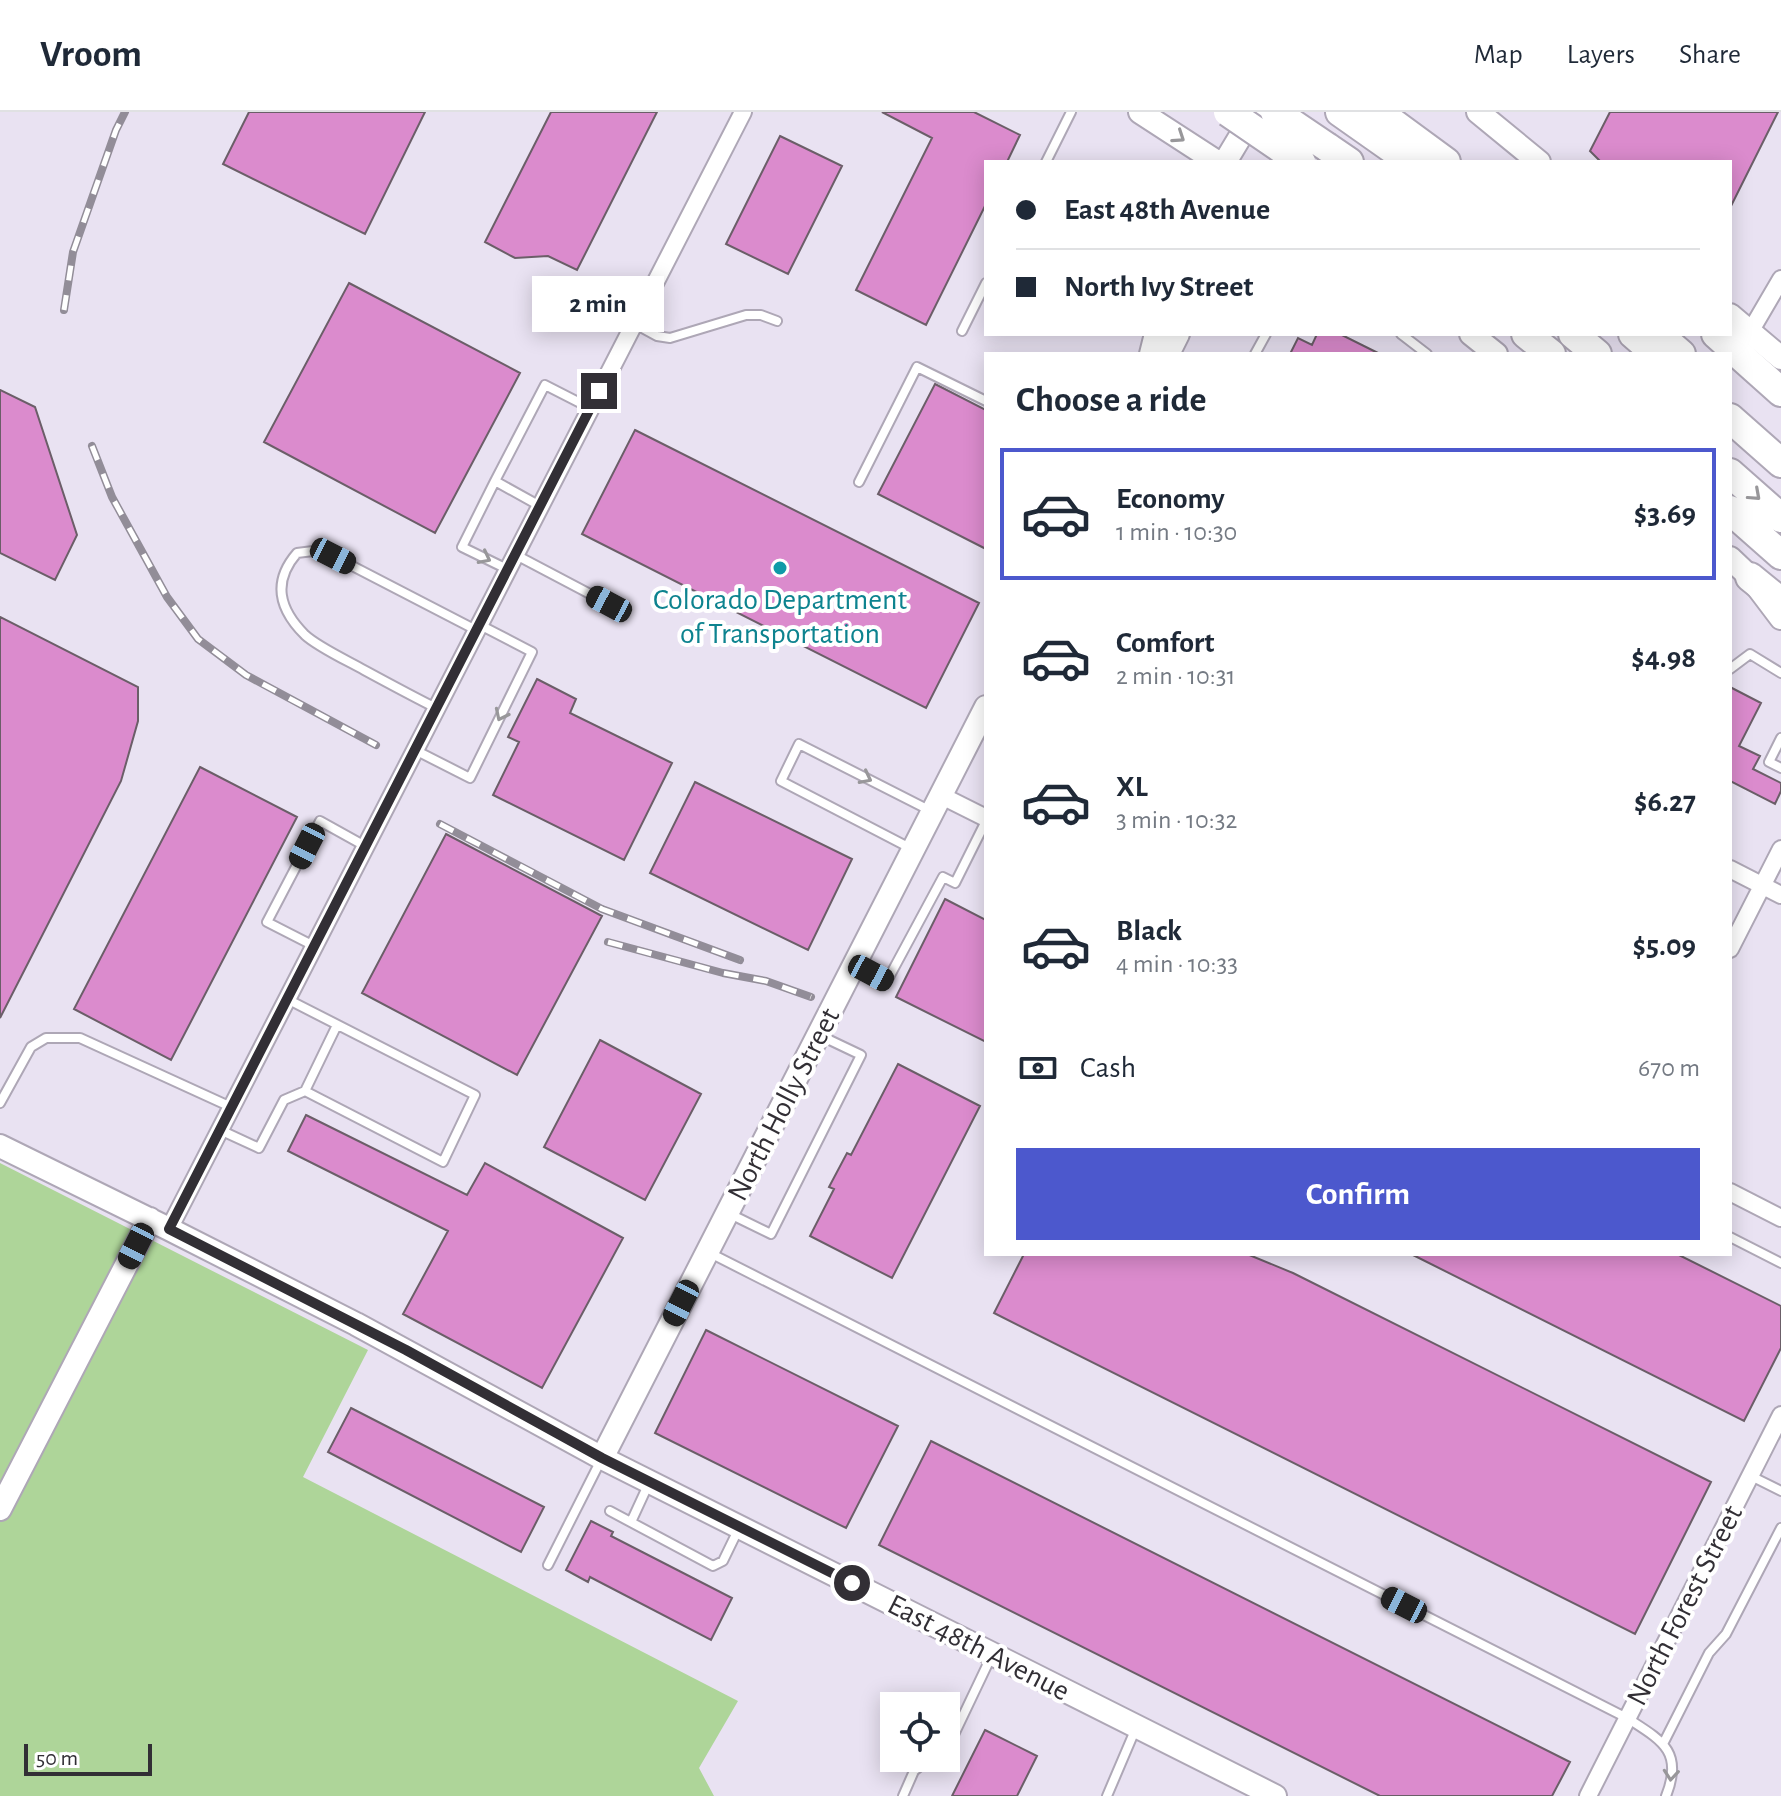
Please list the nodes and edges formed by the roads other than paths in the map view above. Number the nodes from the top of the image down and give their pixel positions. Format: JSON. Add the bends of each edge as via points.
{"nodes":[{"id":1,"x":743,"y":112,"type":"edge"},
{"id":2,"x":1071,"y":112,"type":"edge"},
{"id":3,"x":1140,"y":112,"type":"edge"},
{"id":4,"x":1228,"y":112,"type":"edge"},
{"id":5,"x":1255,"y":112,"type":"edge"},
{"id":6,"x":1275,"y":112,"type":"edge"},
{"id":7,"x":1377,"y":112,"type":"edge"},
{"id":8,"x":1478,"y":112,"type":"edge"},
{"id":9,"x":1343,"y":114,"type":"edge"},
{"id":10,"x":1338,"y":154,"type":"edge"},
{"id":11,"x":1047,"y":160,"type":"edge"},
{"id":12,"x":1214,"y":160,"type":"edge"},
{"id":13,"x":1226,"y":160,"type":"edge"},
{"id":14,"x":1298,"y":160,"type":"edge"},
{"id":15,"x":1408,"y":160,"type":"edge"},
{"id":16,"x":1433,"y":160,"type":"edge"},
{"id":17,"x":1443,"y":160,"type":"edge"},
{"id":18,"x":1537,"y":160,"type":"edge"},
{"id":19,"x":1781,"y":279,"type":"edge"},
{"id":20,"x":984,"y":287,"type":"edge"},
{"id":21,"x":1732,"y":317,"type":"edge"},
{"id":22,"x":777,"y":321,"type":"dead end"},
{"id":23,"x":634,"y":324,"type":"junction"},
{"id":24,"x":962,"y":331,"type":"dead end"},
{"id":25,"x":1750,"y":332,"type":"junction"},
{"id":26,"x":1404,"y":336,"type":"edge"},
{"id":27,"x":1474,"y":336,"type":"edge"},
{"id":28,"x":1528,"y":336,"type":"edge"},
{"id":29,"x":1575,"y":336,"type":"edge"},
{"id":30,"x":1635,"y":336,"type":"edge"},
{"id":31,"x":1660,"y":336,"type":"edge"},
{"id":32,"x":1718,"y":336,"type":"edge"},
{"id":33,"x":1424,"y":352,"type":"edge"},
{"id":34,"x":1494,"y":352,"type":"edge"},
{"id":35,"x":1548,"y":352,"type":"edge"},
{"id":36,"x":1595,"y":352,"type":"edge"},
{"id":37,"x":1654,"y":352,"type":"edge"},
{"id":38,"x":1679,"y":352,"type":"edge"},
{"id":39,"x":1781,"y":358,"type":"edge"},
{"id":40,"x":1781,"y":392,"type":"edge"},
{"id":41,"x":1732,"y":398,"type":"edge"},
{"id":42,"x":984,"y":400,"type":"edge"},
{"id":43,"x":590,"y":408,"type":"junction"},
{"id":44,"x":1732,"y":420,"type":"edge"},
{"id":45,"x":1781,"y":440,"type":"edge"},
{"id":46,"x":1781,"y":463,"type":"edge"},
{"id":47,"x":1732,"y":475,"type":"edge"},
{"id":48,"x":495,"y":481,"type":"junction"},
{"id":49,"x":859,"y":482,"type":"dead end"},
{"id":50,"x":1732,"y":504,"type":"edge"},
{"id":51,"x":540,"y":506,"type":"junction"},
{"id":52,"x":1732,"y":512,"type":"edge"},
{"id":53,"x":1781,"y":518,"type":"edge"},
{"id":54,"x":1781,"y":543,"type":"edge"},
{"id":55,"x":1781,"y":555,"type":"edge"},
{"id":56,"x":511,"y":562,"type":"junction"},
{"id":57,"x":1740,"y":568,"type":"edge"},
{"id":58,"x":1781,"y":602,"type":"edge"},
{"id":59,"x":609,"y":604,"type":"dead end"},
{"id":60,"x":1781,"y":618,"type":"edge"},
{"id":61,"x":478,"y":627,"type":"junction"},
{"id":62,"x":1732,"y":668,"type":"edge"},
{"id":63,"x":1781,"y":673,"type":"edge"},
{"id":64,"x":436,"y":708,"type":"junction"},
{"id":65,"x":984,"y":711,"type":"edge"},
{"id":66,"x":1781,"y":738,"type":"edge"},
{"id":67,"x":415,"y":750,"type":"junction"},
{"id":68,"x":1781,"y":768,"type":"edge"},
{"id":69,"x":936,"y":803,"type":"junction"},
{"id":70,"x":984,"y":818,"type":"edge"},
{"id":71,"x":984,"y":823,"type":"edge"},
{"id":72,"x":365,"y":846,"type":"junction"},
{"id":73,"x":913,"y":849,"type":"junction"},
{"id":74,"x":1781,"y":849,"type":"edge"},
{"id":75,"x":1732,"y":870,"type":"edge"},
{"id":76,"x":1763,"y":885,"type":"junction"},
{"id":77,"x":1781,"y":895,"type":"edge"},
{"id":78,"x":1732,"y":945,"type":"edge"},
{"id":79,"x":314,"y":946,"type":"junction"},
{"id":80,"x":855,"y":964,"type":"junction"},
{"id":81,"x":287,"y":999,"type":"junction"},
{"id":82,"x":337,"y":1025,"type":"junction"},
{"id":83,"x":819,"y":1034,"type":"junction"},
{"id":84,"x":305,"y":1091,"type":"junction"},
{"id":85,"x":0,"y":1103,"type":"edge"},
{"id":86,"x":231,"y":1107,"type":"junction"},
{"id":87,"x":220,"y":1129,"type":"junction"},
{"id":88,"x":0,"y":1146,"type":"edge"},
{"id":89,"x":1732,"y":1193,"type":"edge"},
{"id":90,"x":727,"y":1212,"type":"junction"},
{"id":91,"x":1781,"y":1218,"type":"edge"},
{"id":92,"x":159,"y":1224,"type":"junction"},
{"id":93,"x":1732,"y":1238,"type":"edge"},
{"id":94,"x":708,"y":1251,"type":"junction"},
{"id":95,"x":1781,"y":1263,"type":"edge"},
{"id":96,"x":1781,"y":1415,"type":"edge"},
{"id":97,"x":602,"y":1458,"type":"junction"},
{"id":98,"x":1750,"y":1476,"type":"junction"},
{"id":99,"x":650,"y":1482,"type":"junction"},
{"id":100,"x":1781,"y":1491,"type":"edge"},
{"id":101,"x":0,"y":1509,"type":"edge"},
{"id":102,"x":610,"y":1511,"type":"dead end"},
{"id":103,"x":631,"y":1522,"type":"junction"},
{"id":104,"x":739,"y":1527,"type":"junction"},
{"id":105,"x":1781,"y":1528,"type":"edge"},
{"id":106,"x":548,"y":1565,"type":"dead end"},
{"id":107,"x":992,"y":1654,"type":"junction"},
{"id":108,"x":1627,"y":1718,"type":"junction"},
{"id":109,"x":960,"y":1722,"type":"edge"},
{"id":110,"x":1136,"y":1727,"type":"junction"},
{"id":111,"x":1663,"y":1744,"type":"junction"},
{"id":112,"x":914,"y":1772,"type":"edge"},
{"id":113,"x":903,"y":1796,"type":"edge"},
{"id":114,"x":1107,"y":1796,"type":"edge"},
{"id":115,"x":1275,"y":1796,"type":"edge"},
{"id":116,"x":1588,"y":1796,"type":"edge"},
{"id":117,"x":1666,"y":1796,"type":"edge"}],
"edges":[{"from":1,"to":23,"type":"street"},
{"from":2,"to":11,"type":"lane"},
{"from":3,"to":12,"type":"street","one_way":true},
{"from":4,"to":14,"type":"highway","bridge":true},
{"from":5,"to":13,"type":"street"},
{"from":6,"to":10,"type":"highway","bridge":true},
{"from":7,"to":16,"type":"highway"},
{"from":7,"to":17,"type":"highway"},
{"from":8,"to":18,"type":"street"},
{"from":9,"to":15,"type":"highway"},
{"from":19,"to":25,"type":"street"},
{"from":20,"to":24,"type":"lane"},
{"from":21,"to":25,"type":"street"},
{"from":22,"to":23,"type":"lane","via":[[746,315],[670,338]]},
{"from":23,"to":43,"type":"street"},
{"from":25,"to":39,"type":"street"},
{"from":26,"to":33,"type":"lane"},
{"from":27,"to":34,"type":"street"},
{"from":28,"to":35,"type":"highway"},
{"from":29,"to":36,"type":"highway"},
{"from":30,"to":37,"type":"highway"},
{"from":31,"to":38,"type":"highway"},
{"from":32,"to":40,"type":"highway"},
{"from":41,"to":45,"type":"highway"},
{"from":42,"to":49,"type":"lane","via":[[917,367]]},
{"from":43,"to":48,"type":"lane","via":[[545,385]]},
{"from":43,"to":51,"type":"street"},
{"from":44,"to":46,"type":"highway"},
{"from":47,"to":53,"type":"highway","one_way":true},
{"from":48,"to":51,"type":"lane"},
{"from":48,"to":56,"type":"lane","one_way":true,"via":[[462,547]]},
{"from":50,"to":54,"type":"highway"},
{"from":51,"to":56,"type":"street"},
{"from":52,"to":55,"type":"highway"},
{"from":56,"to":59,"type":"lane"},
{"from":56,"to":61,"type":"street"},
{"from":57,"to":58,"type":"highway"},
{"from":57,"to":60,"type":"street"},
{"from":61,"to":64,"type":"street"},
{"from":61,"to":64,"type":"lane","via":[[333,556],[297,553],[286,565],[280,587],[286,610],[306,636]]},
{"from":61,"to":67,"type":"lane","one_way":true,"via":[[532,652],[470,778]]},
{"from":62,"to":63,"type":"lane","via":[[1750,654]]},
{"from":64,"to":67,"type":"street"},
{"from":65,"to":69,"type":"street","name":"North Holly Street"},
{"from":66,"to":68,"type":"lane","via":[[1769,762]]},
{"from":67,"to":72,"type":"street"},
{"from":69,"to":70,"type":"street"},
{"from":69,"to":73,"type":"street","name":"North Holly Street"},
{"from":73,"to":69,"type":"lane","one_way":true,"via":[[781,781],[799,744]]},
{"from":71,"to":80,"type":"lane","via":[[955,883],[943,877],[887,981]]},
{"from":72,"to":79,"type":"street"},
{"from":72,"to":79,"type":"lane","via":[[320,821],[267,922]]},
{"from":73,"to":80,"type":"street","name":"North Holly Street"},
{"from":74,"to":76,"type":"street"},
{"from":75,"to":76,"type":"street"},
{"from":76,"to":77,"type":"street"},
{"from":76,"to":78,"type":"street"},
{"from":79,"to":81,"type":"street"},
{"from":80,"to":83,"type":"street","name":"North Holly Street"},
{"from":81,"to":82,"type":"lane"},
{"from":81,"to":86,"type":"street"},
{"from":82,"to":84,"type":"lane"},
{"from":82,"to":84,"type":"lane","via":[[475,1095],[443,1162]]},
{"from":83,"to":90,"type":"street","name":"North Holly Street"},
{"from":83,"to":90,"type":"lane","via":[[861,1055],[771,1234]]},
{"from":84,"to":87,"type":"lane","via":[[284,1100],[259,1148]]},
{"from":85,"to":86,"type":"lane","via":[[31,1047],[46,1038],[80,1038]]},
{"from":86,"to":87,"type":"street"},
{"from":87,"to":92,"type":"street"},
{"from":88,"to":92,"type":"street","name":"East 48th Avenue"},
{"from":89,"to":91,"type":"street"},
{"from":90,"to":94,"type":"street","name":"North Holly Street"},
{"from":92,"to":97,"type":"street","name":"East 48th Avenue"},
{"from":92,"to":101,"type":"street"},
{"from":93,"to":95,"type":"lane"},
{"from":94,"to":97,"type":"street","name":"North Holly Street"},
{"from":94,"to":108,"type":"lane"},
{"from":96,"to":98,"type":"street","name":"North Forest Street"},
{"from":97,"to":99,"type":"street","name":"East 48th Avenue"},
{"from":97,"to":106,"type":"lane"},
{"from":98,"to":100,"type":"lane"},
{"from":98,"to":108,"type":"street","name":"North Forest Street"},
{"from":99,"to":103,"type":"lane"},
{"from":99,"to":104,"type":"street","name":"East 48th Avenue"},
{"from":102,"to":103,"type":"lane"},
{"from":103,"to":104,"type":"lane","via":[[713,1566],[723,1561]]},
{"from":104,"to":107,"type":"street","name":"East 48th Avenue"},
{"from":105,"to":111,"type":"lane"},
{"from":107,"to":109,"type":"lane"},
{"from":107,"to":110,"type":"street","name":"East 48th Avenue"},
{"from":108,"to":111,"type":"lane"},
{"from":108,"to":116,"type":"street","name":"North Forest Street"},
{"from":110,"to":114,"type":"lane"},
{"from":110,"to":115,"type":"street","name":"East 48th Avenue"},
{"from":111,"to":117,"type":"lane","one_way":true,"via":[[1672,1758]]},
{"from":112,"to":113,"type":"lane"}]}
